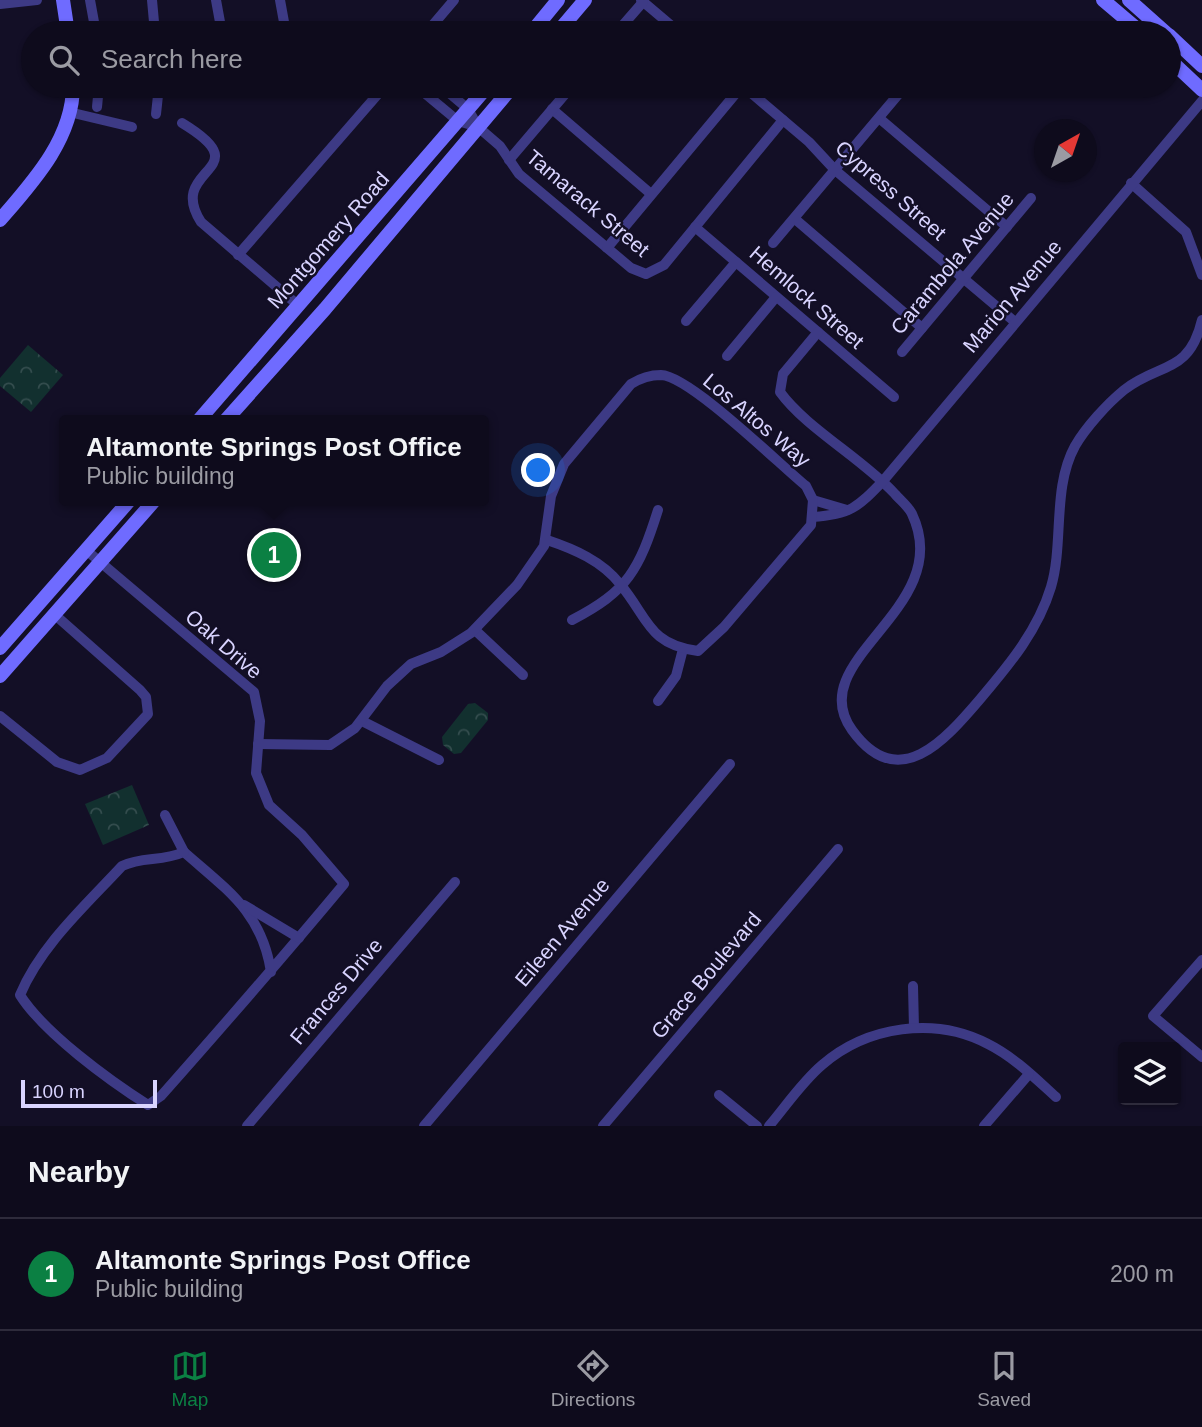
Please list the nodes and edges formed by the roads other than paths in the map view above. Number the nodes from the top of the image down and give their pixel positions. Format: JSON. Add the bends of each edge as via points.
{"nodes":[{"id":1,"x":37,"y":0,"type":"edge"},
{"id":2,"x":63,"y":0,"type":"edge"},
{"id":3,"x":90,"y":0,"type":"edge"},
{"id":4,"x":152,"y":0,"type":"edge"},
{"id":5,"x":216,"y":0,"type":"edge"},
{"id":6,"x":279,"y":0,"type":"edge"},
{"id":7,"x":454,"y":0,"type":"edge"},
{"id":8,"x":558,"y":0,"type":"edge"},
{"id":9,"x":585,"y":0,"type":"edge"},
{"id":10,"x":1103,"y":0,"type":"edge"},
{"id":11,"x":1129,"y":0,"type":"edge"},
{"id":12,"x":642,"y":1,"type":"edge"},
{"id":13,"x":0,"y":4,"type":"edge"},
{"id":14,"x":66,"y":21,"type":"edge"},
{"id":15,"x":94,"y":21,"type":"edge"},
{"id":16,"x":154,"y":21,"type":"edge"},
{"id":17,"x":220,"y":21,"type":"edge"},
{"id":18,"x":283,"y":21,"type":"edge"},
{"id":19,"x":436,"y":21,"type":"edge"},
{"id":20,"x":541,"y":21,"type":"edge"},
{"id":21,"x":567,"y":21,"type":"edge"},
{"id":22,"x":626,"y":21,"type":"edge"},
{"id":23,"x":666,"y":21,"type":"edge"},
{"id":24,"x":1128,"y":21,"type":"edge"},
{"id":25,"x":1153,"y":21,"type":"edge"},
{"id":26,"x":1181,"y":46,"type":"edge"},
{"id":27,"x":1202,"y":66,"type":"edge"},
{"id":28,"x":1181,"y":70,"type":"edge"},
{"id":29,"x":1202,"y":90,"type":"edge"},
{"id":30,"x":71,"y":98,"type":"edge"},
{"id":31,"x":98,"y":98,"type":"edge"},
{"id":32,"x":158,"y":98,"type":"edge"},
{"id":33,"x":375,"y":98,"type":"edge"},
{"id":34,"x":430,"y":98,"type":"edge"},
{"id":35,"x":455,"y":98,"type":"edge"},
{"id":36,"x":478,"y":98,"type":"edge"},
{"id":37,"x":503,"y":98,"type":"edge"},
{"id":38,"x":562,"y":98,"type":"edge"},
{"id":39,"x":733,"y":98,"type":"edge"},
{"id":40,"x":757,"y":98,"type":"edge"},
{"id":41,"x":895,"y":98,"type":"edge"},
{"id":42,"x":1202,"y":101,"type":"edge"},
{"id":43,"x":97,"y":107,"type":"dead end"},
{"id":44,"x":468,"y":109,"type":"junction"},
{"id":45,"x":552,"y":109,"type":"junction"},
{"id":46,"x":69,"y":112,"type":"junction"},
{"id":47,"x":156,"y":114,"type":"dead end"},
{"id":48,"x":879,"y":118,"type":"junction"},
{"id":49,"x":783,"y":120,"type":"junction"},
{"id":50,"x":458,"y":121,"type":"junction"},
{"id":51,"x":182,"y":122,"type":"dead end"},
{"id":52,"x":132,"y":127,"type":"dead end"},
{"id":53,"x":478,"y":127,"type":"junction"},
{"id":54,"x":509,"y":160,"type":"junction"},
{"id":55,"x":835,"y":170,"type":"junction"},
{"id":56,"x":1131,"y":184,"type":"junction"},
{"id":57,"x":651,"y":194,"type":"junction"},
{"id":58,"x":1031,"y":198,"type":"dead end"},
{"id":59,"x":794,"y":219,"type":"junction"},
{"id":60,"x":0,"y":220,"type":"edge"},
{"id":61,"x":368,"y":226,"type":"junction"},
{"id":62,"x":695,"y":227,"type":"junction"},
{"id":63,"x":1007,"y":227,"type":"junction"},
{"id":64,"x":384,"y":239,"type":"junction"},
{"id":65,"x":774,"y":243,"type":"dead end"},
{"id":66,"x":607,"y":248,"type":"junction"},
{"id":67,"x":238,"y":255,"type":"junction"},
{"id":68,"x":736,"y":262,"type":"junction"},
{"id":69,"x":1202,"y":275,"type":"edge"},
{"id":70,"x":963,"y":278,"type":"junction"},
{"id":71,"x":776,"y":297,"type":"junction"},
{"id":72,"x":299,"y":306,"type":"junction"},
{"id":73,"x":1202,"y":320,"type":"edge"},
{"id":74,"x":686,"y":321,"type":"dead end"},
{"id":75,"x":1015,"y":322,"type":"junction"},
{"id":76,"x":922,"y":328,"type":"junction"},
{"id":77,"x":818,"y":332,"type":"junction"},
{"id":78,"x":902,"y":352,"type":"dead end"},
{"id":79,"x":727,"y":356,"type":"dead end"},
{"id":80,"x":894,"y":397,"type":"dead end"},
{"id":81,"x":213,"y":414,"type":"edge"},
{"id":82,"x":230,"y":415,"type":"edge"},
{"id":83,"x":883,"y":481,"type":"junction"},
{"id":84,"x":813,"y":500,"type":"junction"},
{"id":85,"x":125,"y":506,"type":"edge"},
{"id":86,"x":150,"y":506,"type":"edge"},
{"id":87,"x":658,"y":510,"type":"dead end"},
{"id":88,"x":847,"y":510,"type":"junction"},
{"id":89,"x":812,"y":517,"type":"junction"},
{"id":90,"x":547,"y":540,"type":"junction"},
{"id":91,"x":86,"y":550,"type":"junction"},
{"id":92,"x":99,"y":563,"type":"junction"},
{"id":93,"x":623,"y":587,"type":"junction"},
{"id":94,"x":54,"y":614,"type":"junction"},
{"id":95,"x":572,"y":620,"type":"dead end"},
{"id":96,"x":475,"y":630,"type":"junction"},
{"id":97,"x":2,"y":647,"type":"edge"},
{"id":98,"x":683,"y":649,"type":"junction"},
{"id":99,"x":523,"y":675,"type":"dead end"},
{"id":100,"x":0,"y":676,"type":"edge"},
{"id":101,"x":658,"y":701,"type":"dead end"},
{"id":102,"x":0,"y":716,"type":"edge"},
{"id":103,"x":362,"y":721,"type":"junction"},
{"id":104,"x":258,"y":744,"type":"junction"},
{"id":105,"x":439,"y":760,"type":"dead end"},
{"id":106,"x":730,"y":764,"type":"dead end"},
{"id":107,"x":165,"y":815,"type":"dead end"},
{"id":108,"x":838,"y":849,"type":"dead end"},
{"id":109,"x":184,"y":852,"type":"junction"},
{"id":110,"x":455,"y":882,"type":"dead end"},
{"id":111,"x":240,"y":902,"type":"junction"},
{"id":112,"x":299,"y":939,"type":"junction"},
{"id":113,"x":1202,"y":960,"type":"edge"},
{"id":114,"x":271,"y":972,"type":"junction"},
{"id":115,"x":913,"y":986,"type":"dead end"},
{"id":116,"x":914,"y":1028,"type":"junction"},
{"id":117,"x":1202,"y":1057,"type":"edge"},
{"id":118,"x":1029,"y":1074,"type":"junction"},
{"id":119,"x":719,"y":1095,"type":"dead end"},
{"id":120,"x":1056,"y":1097,"type":"dead end"},
{"id":121,"x":247,"y":1126,"type":"edge"},
{"id":122,"x":424,"y":1126,"type":"edge"},
{"id":123,"x":603,"y":1126,"type":"edge"},
{"id":124,"x":757,"y":1126,"type":"edge"},
{"id":125,"x":769,"y":1126,"type":"edge"},
{"id":126,"x":984,"y":1126,"type":"edge"}],
"edges":[{"from":1,"to":13,"type":"street"},
{"from":2,"to":14,"type":"main road"},
{"from":3,"to":15,"type":"street"},
{"from":4,"to":16,"type":"street"},
{"from":5,"to":17,"type":"street"},
{"from":6,"to":18,"type":"street"},
{"from":7,"to":19,"type":"street"},
{"from":8,"to":20,"type":"main road"},
{"from":9,"to":21,"type":"main road"},
{"from":10,"to":24,"type":"main road"},
{"from":11,"to":25,"type":"main road"},
{"from":12,"to":22,"type":"street"},
{"from":12,"to":23,"type":"street"},
{"from":26,"to":27,"type":"main road"},
{"from":28,"to":29,"type":"main road"},
{"from":30,"to":46,"type":"main road"},
{"from":31,"to":43,"type":"street"},
{"from":32,"to":47,"type":"street"},
{"from":33,"to":67,"type":"street"},
{"from":34,"to":50,"type":"street","name":"Tamarack Street"},
{"from":35,"to":44,"type":"street","name":"Tamarack Street"},
{"from":36,"to":44,"type":"main road","name":"Montgomery Road"},
{"from":37,"to":53,"type":"main road","name":"Montgomery Road"},
{"from":38,"to":45,"type":"street"},
{"from":39,"to":57,"type":"street"},
{"from":40,"to":49,"type":"street","name":"Cypress Street"},
{"from":41,"to":48,"type":"street"},
{"from":42,"to":56,"type":"street","name":"Marion Avenue"},
{"from":44,"to":50,"type":"main road","name":"Montgomery Road"},
{"from":44,"to":53,"type":"street","name":"Tamarack Street"},
{"from":45,"to":54,"type":"street"},
{"from":45,"to":57,"type":"street"},
{"from":46,"to":52,"type":"street"},
{"from":46,"to":60,"type":"main road","via":[[46,165]]},
{"from":48,"to":55,"type":"street"},
{"from":48,"to":63,"type":"street"},
{"from":49,"to":55,"type":"street","name":"Cypress Street"},
{"from":49,"to":62,"type":"street"},
{"from":50,"to":53,"type":"street","name":"Tamarack Street"},
{"from":50,"to":61,"type":"main road","name":"Montgomery Road"},
{"from":51,"to":67,"type":"street","via":[[205,136],[216,155],[194,189],[194,211]]},
{"from":53,"to":54,"type":"street","name":"Tamarack Street"},
{"from":53,"to":64,"type":"main road","name":"Montgomery Road"},
{"from":54,"to":66,"type":"street","name":"Tamarack Street","via":[[519,174]]},
{"from":55,"to":59,"type":"street"},
{"from":55,"to":70,"type":"street","name":"Cypress Street"},
{"from":56,"to":69,"type":"street","via":[[1186,232]]},
{"from":56,"to":75,"type":"street","name":"Marion Avenue"},
{"from":57,"to":66,"type":"street"},
{"from":58,"to":63,"type":"street","name":"Carambola Avenue"},
{"from":59,"to":65,"type":"street"},
{"from":59,"to":76,"type":"street"},
{"from":61,"to":64,"type":"main road"},
{"from":61,"to":72,"type":"main road","name":"Montgomery Road"},
{"from":62,"to":66,"type":"street","name":"Tamarack Street","via":[[664,265],[646,274]]},
{"from":62,"to":68,"type":"street","name":"Hemlock Street"},
{"from":63,"to":70,"type":"street","name":"Carambola Avenue"},
{"from":64,"to":82,"type":"main road","name":"Montgomery Road"},
{"from":67,"to":72,"type":"street"},
{"from":68,"to":71,"type":"street","name":"Hemlock Street"},
{"from":68,"to":74,"type":"street"},
{"from":70,"to":75,"type":"street","name":"Cypress Street"},
{"from":70,"to":76,"type":"street","name":"Carambola Avenue"},
{"from":71,"to":77,"type":"street","name":"Hemlock Street"},
{"from":71,"to":79,"type":"street"},
{"from":72,"to":81,"type":"main road","name":"Montgomery Road"},
{"from":73,"to":83,"type":"street","via":[[1196,343],[1178,363],[1125,389],[1075,447],[1067,469],[1052,585],[1033,631],[946,739],[926,753],[899,760],[880,756],[863,744],[841,706],[849,669],[911,590],[922,558],[912,513]]},
{"from":75,"to":83,"type":"street","name":"Marion Avenue"},
{"from":76,"to":78,"type":"street","name":"Carambola Avenue"},
{"from":77,"to":80,"type":"street","name":"Hemlock Street"},
{"from":77,"to":83,"type":"street","via":[[783,373],[780,392]]},
{"from":83,"to":88,"type":"street","name":"Marion Avenue","via":[[858,507]]},
{"from":84,"to":88,"type":"street"},
{"from":84,"to":89,"type":"street","name":"Los Altos Way"},
{"from":84,"to":90,"type":"street","name":"Los Altos Way","via":[[806,486],[689,386],[662,375],[631,384],[564,464],[551,496]]},
{"from":85,"to":91,"type":"main road"},
{"from":86,"to":92,"type":"main road"},
{"from":87,"to":93,"type":"street","via":[[646,548]]},
{"from":88,"to":89,"type":"street","name":"Marion Avenue"},
{"from":89,"to":98,"type":"street","name":"Los Altos Way","via":[[811,525],[724,627],[698,651]]},
{"from":90,"to":93,"type":"street","via":[[578,550]]},
{"from":90,"to":96,"type":"street","name":"Los Altos Way","via":[[517,585]]},
{"from":91,"to":92,"type":"street","name":"Oak Drive"},
{"from":91,"to":97,"type":"main road"},
{"from":92,"to":94,"type":"main road"},
{"from":92,"to":104,"type":"street","name":"Oak Drive","via":[[254,692],[260,721]]},
{"from":93,"to":95,"type":"street"},
{"from":93,"to":98,"type":"street","via":[[649,629]]},
{"from":94,"to":100,"type":"main road"},
{"from":94,"to":102,"type":"street","via":[[141,690],[148,714],[113,752],[96,765],[80,769],[57,762]]},
{"from":96,"to":99,"type":"street"},
{"from":96,"to":103,"type":"street","name":"Los Altos Way","via":[[411,664],[387,686]]},
{"from":98,"to":101,"type":"street","via":[[676,676]]},
{"from":103,"to":104,"type":"street","name":"Los Altos Way","via":[[330,745]]},
{"from":103,"to":105,"type":"street"},
{"from":104,"to":112,"type":"street","name":"Oak Drive","via":[[256,773],[269,805],[344,884]]},
{"from":106,"to":122,"type":"street","name":"Eileen Avenue"},
{"from":107,"to":109,"type":"street"},
{"from":108,"to":123,"type":"street","name":"Grace Boulevard"},
{"from":109,"to":111,"type":"street"},
{"from":109,"to":114,"type":"street","via":[[166,860],[134,860],[122,866],[28,975],[20,995],[30,1010],[78,1053],[149,1105]]},
{"from":110,"to":121,"type":"street","name":"Frances Drive"},
{"from":111,"to":112,"type":"street"},
{"from":111,"to":114,"type":"street","via":[[267,943]]},
{"from":112,"to":114,"type":"street"},
{"from":113,"to":117,"type":"street","via":[[1153,1016]]},
{"from":115,"to":116,"type":"street"},
{"from":116,"to":118,"type":"street","via":[[970,1035],[990,1044]]},
{"from":116,"to":125,"type":"street","via":[[885,1032],[839,1052],[809,1078]]},
{"from":118,"to":120,"type":"street"},
{"from":118,"to":126,"type":"street"},
{"from":119,"to":124,"type":"street"}]}
